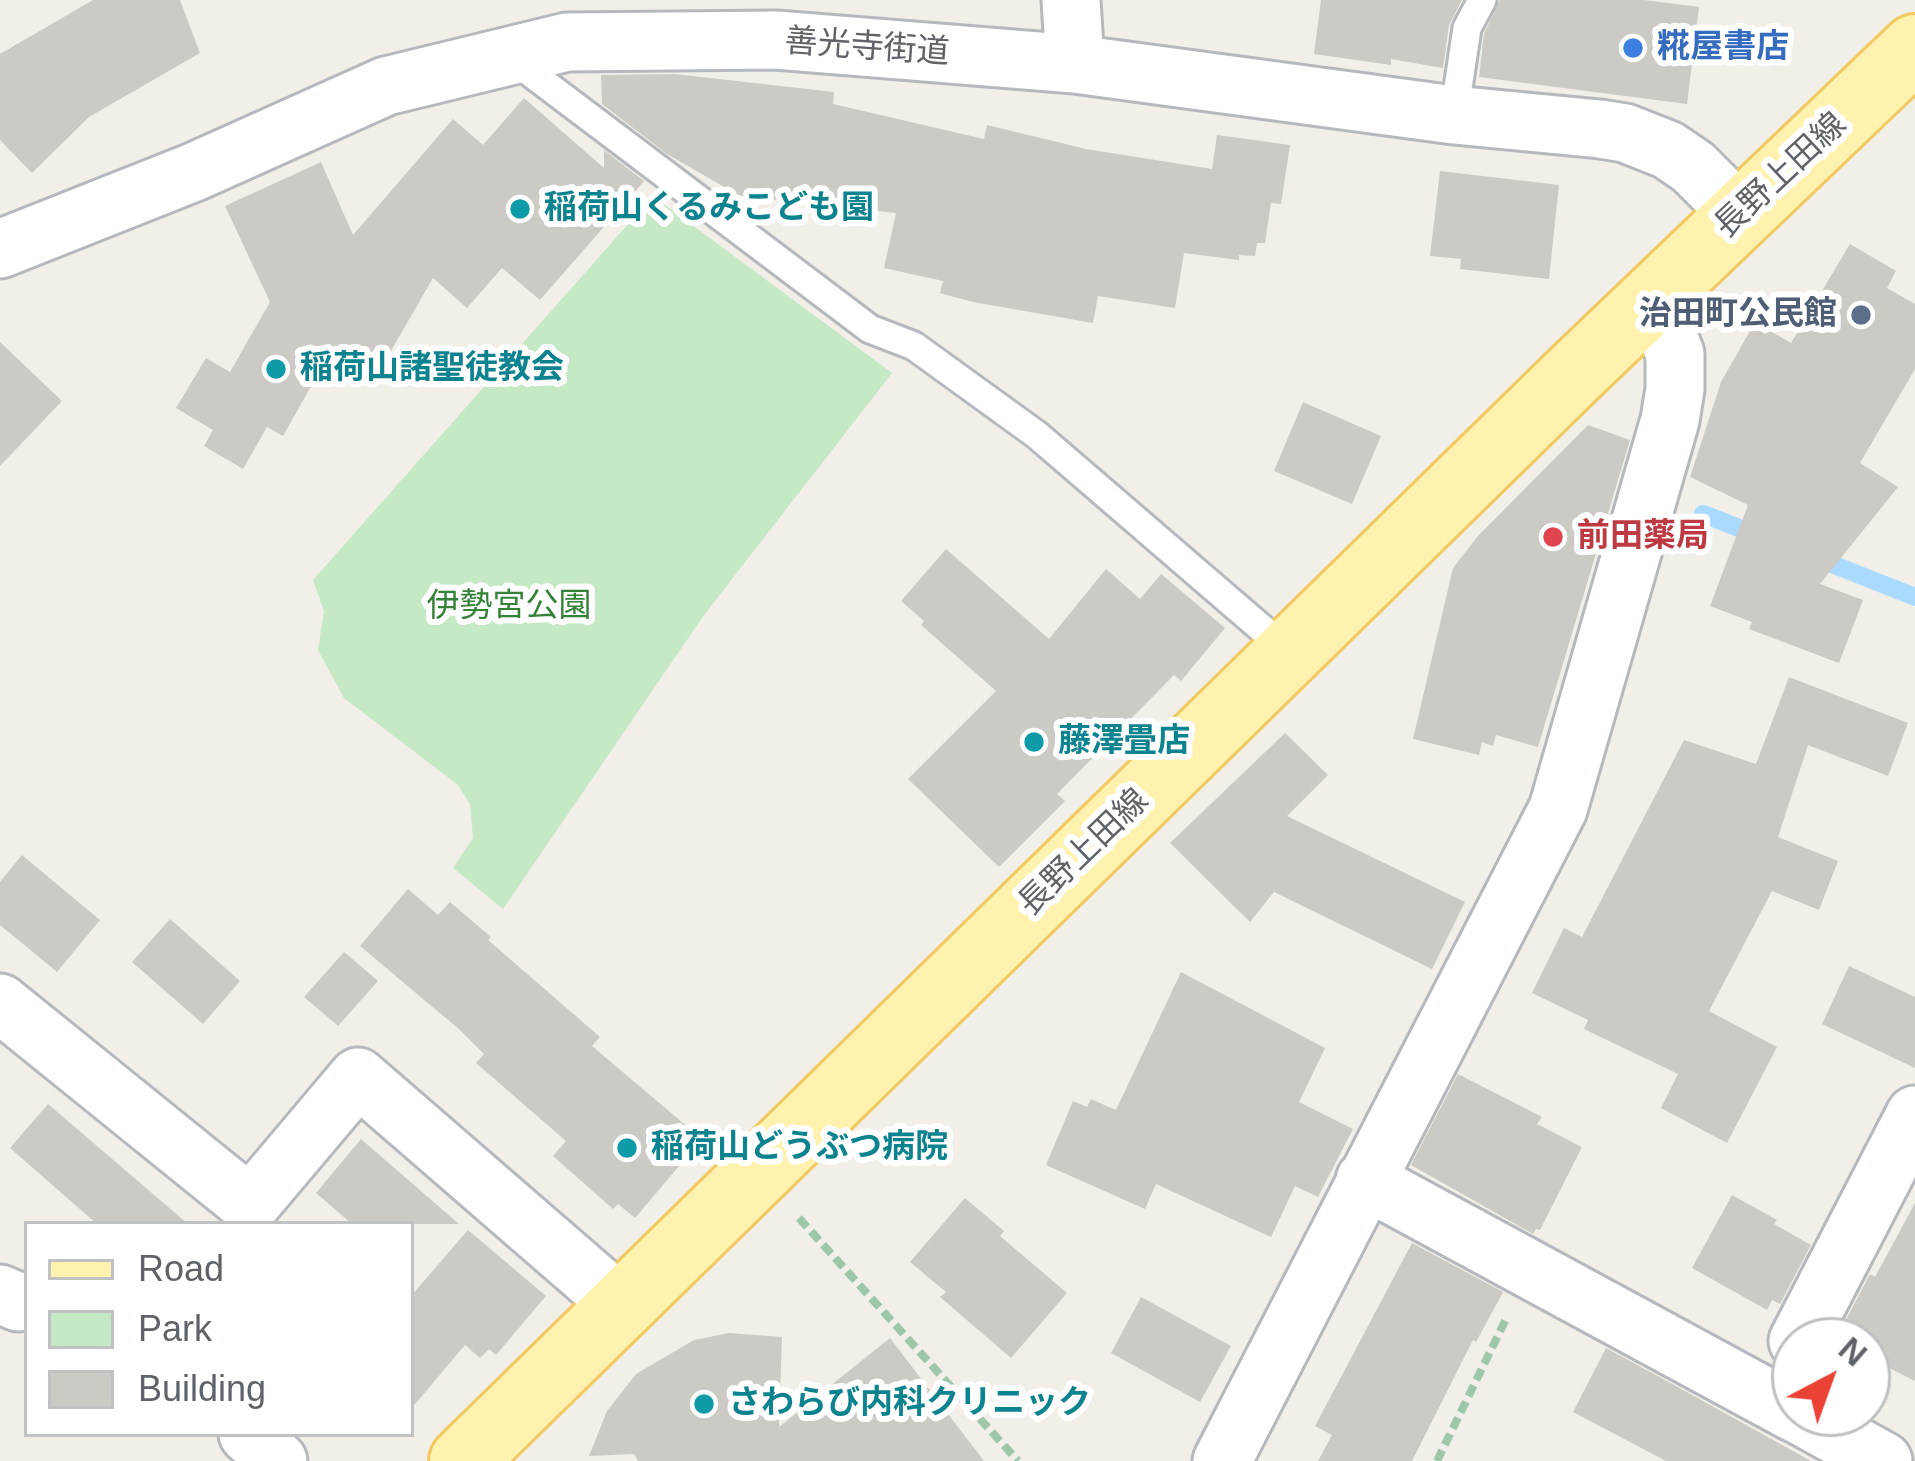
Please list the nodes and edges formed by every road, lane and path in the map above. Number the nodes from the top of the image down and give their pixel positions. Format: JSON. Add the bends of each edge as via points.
{"nodes":[{"id":1,"x":1071,"y":0,"type":"edge"},
{"id":2,"x":1482,"y":0,"type":"edge"},
{"id":3,"x":1915,"y":48,"type":"edge"},
{"id":4,"x":508,"y":55,"type":"junction"},
{"id":5,"x":1075,"y":64,"type":"junction"},
{"id":6,"x":1454,"y":115,"type":"junction"},
{"id":7,"x":1740,"y":214,"type":"junction"},
{"id":8,"x":0,"y":249,"type":"edge"},
{"id":9,"x":1653,"y":298,"type":"junction"},
{"id":10,"x":1289,"y":653,"type":"junction"},
{"id":11,"x":0,"y":1003,"type":"edge"},
{"id":12,"x":1913,"y":1123,"type":"edge"},
{"id":13,"x":758,"y":1172,"type":"junction"},
{"id":14,"x":1364,"y":1180,"type":"junction"},
{"id":15,"x":1530,"y":1269,"type":"junction"},
{"id":16,"x":621,"y":1305,"type":"junction"},
{"id":17,"x":1810,"y":1317,"type":"edge"},
{"id":18,"x":1771,"y":1400,"type":"edge"},
{"id":19,"x":1839,"y":1437,"type":"edge"},
{"id":20,"x":463,"y":1461,"type":"edge"},
{"id":21,"x":1018,"y":1461,"type":"edge"},
{"id":22,"x":1222,"y":1461,"type":"edge"},
{"id":23,"x":1437,"y":1461,"type":"edge"},
{"id":24,"x":1883,"y":1461,"type":"edge"}],
"edges":[{"from":1,"to":5,"type":"street"},
{"from":2,"to":6,"type":"lane","via":[[1467,28]]},
{"from":3,"to":7,"type":"main road","name":"長野上田線"},
{"from":4,"to":5,"type":"street","name":"善光寺街道","via":[[567,42],[776,40]]},
{"from":4,"to":8,"type":"street","name":"善光寺街道","via":[[386,86]]},
{"from":4,"to":10,"type":"lane","via":[[871,329],[914,346],[1037,435]]},
{"from":5,"to":6,"type":"street","name":"善光寺街道"},
{"from":6,"to":7,"type":"street","name":"善光寺街道","via":[[1647,140],[1693,167]]},
{"from":7,"to":9,"type":"main road","name":"長野上田線"},
{"from":9,"to":10,"type":"main road","name":"長野上田線"},
{"from":9,"to":14,"type":"street","via":[[1675,354],[1670,419],[1558,808]]},
{"from":10,"to":13,"type":"main road","name":"長野上田線"},
{"from":11,"to":16,"type":"street","via":[[250,1205],[358,1077]]},
{"from":12,"to":17,"type":"street"},
{"from":13,"to":16,"type":"main road","name":"長野上田線"},
{"from":13,"to":21,"type":"path"},
{"from":14,"to":15,"type":"street"},
{"from":14,"to":22,"type":"street"},
{"from":15,"to":18,"type":"street"},
{"from":15,"to":23,"type":"path"},
{"from":16,"to":20,"type":"main road","name":"長野上田線"},
{"from":19,"to":24,"type":"street"}]}
